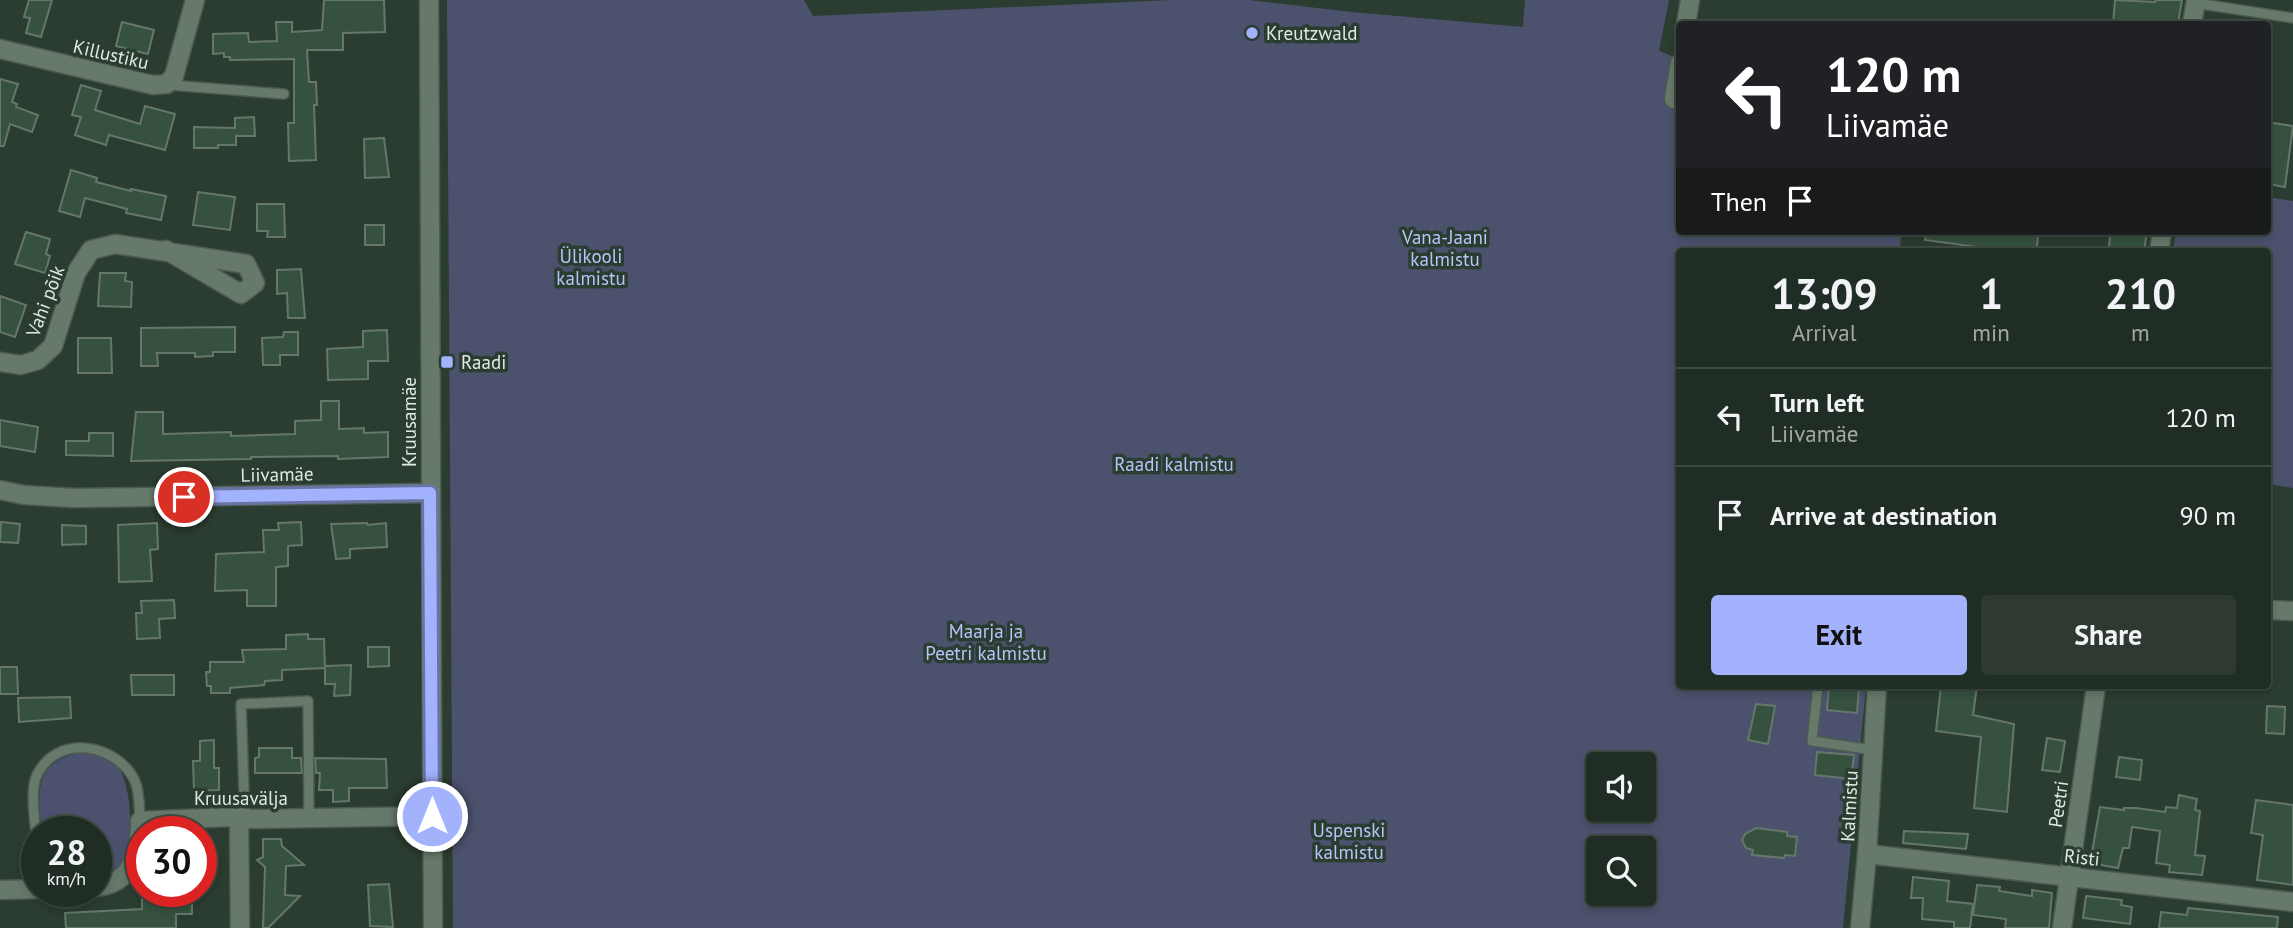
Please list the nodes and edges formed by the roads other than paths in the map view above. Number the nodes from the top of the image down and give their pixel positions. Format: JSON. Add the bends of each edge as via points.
{"nodes":[{"id":1,"x":195,"y":0,"type":"edge"},
{"id":2,"x":429,"y":0,"type":"edge"},
{"id":3,"x":1690,"y":0,"type":"edge"},
{"id":4,"x":2196,"y":2,"type":"edge"},
{"id":5,"x":2293,"y":18,"type":"edge"},
{"id":6,"x":1686,"y":21,"type":"edge"},
{"id":7,"x":2193,"y":21,"type":"edge"},
{"id":8,"x":0,"y":49,"type":"edge"},
{"id":9,"x":167,"y":84,"type":"junction"},
{"id":10,"x":1676,"y":87,"type":"edge"},
{"id":11,"x":284,"y":93,"type":"dead end"},
{"id":12,"x":1674,"y":99,"type":"dead end"},
{"id":13,"x":166,"y":250,"type":"dead end"},
{"id":14,"x":0,"y":362,"type":"edge"},
{"id":15,"x":0,"y":490,"type":"edge"},
{"id":16,"x":430,"y":493,"type":"junction"},
{"id":17,"x":2271,"y":610,"type":"edge"},
{"id":18,"x":2293,"y":611,"type":"edge"},
{"id":19,"x":1818,"y":689,"type":"edge"},
{"id":20,"x":1877,"y":689,"type":"edge"},
{"id":21,"x":2096,"y":689,"type":"edge"},
{"id":22,"x":1872,"y":750,"type":"junction"},
{"id":23,"x":35,"y":816,"type":"edge"},
{"id":24,"x":140,"y":816,"type":"edge"},
{"id":25,"x":432,"y":816,"type":"junction"},
{"id":26,"x":217,"y":818,"type":"edge"},
{"id":27,"x":242,"y":818,"type":"junction"},
{"id":28,"x":309,"y":818,"type":"junction"},
{"id":29,"x":1867,"y":854,"type":"junction"},
{"id":30,"x":2069,"y":877,"type":"junction"},
{"id":31,"x":21,"y":889,"type":"edge"},
{"id":32,"x":0,"y":890,"type":"edge"},
{"id":33,"x":2293,"y":902,"type":"edge"},
{"id":34,"x":240,"y":928,"type":"edge"},
{"id":35,"x":433,"y":928,"type":"edge"},
{"id":36,"x":1860,"y":928,"type":"edge"},
{"id":37,"x":2062,"y":928,"type":"edge"}],
"edges":[{"from":1,"to":9,"type":"street","name":"Killustiku","via":[[174,76]]},
{"from":2,"to":16,"type":"street","name":"Kruusamäe"},
{"from":3,"to":6,"type":"street"},
{"from":4,"to":5,"type":"lane"},
{"from":4,"to":7,"type":"street"},
{"from":8,"to":9,"type":"street","name":"Killustiku","via":[[153,85]]},
{"from":9,"to":11,"type":"lane"},
{"from":10,"to":12,"type":"street"},
{"from":13,"to":14,"type":"street","name":"Vahi põik","via":[[115,244],[91,250],[76,272],[53,346],[38,360],[21,365]]},
{"from":15,"to":16,"type":"street","name":"Liivamäe","via":[[74,498]]},
{"from":16,"to":25,"type":"street","name":"Kruusamäe"},
{"from":17,"to":18,"type":"street"},
{"from":19,"to":22,"type":"lane","via":[[1812,741]]},
{"from":20,"to":22,"type":"street","name":"Kalmistu"},
{"from":21,"to":30,"type":"street","name":"Peetri"},
{"from":22,"to":29,"type":"street","name":"Kalmistu"},
{"from":23,"to":24,"type":"lane","via":[[36,776],[47,761],[75,747],[108,752],[127,769],[138,792]]},
{"from":25,"to":28,"type":"street","name":"Kruusavälja"},
{"from":25,"to":35,"type":"street","name":"Kruusamäe"},
{"from":26,"to":27,"type":"street","name":"Kruusavälja"},
{"from":27,"to":28,"type":"street","name":"Kruusavälja"},
{"from":27,"to":28,"type":"lane","via":[[241,704],[309,701]]},
{"from":27,"to":34,"type":"street"},
{"from":29,"to":30,"type":"street","name":"Risti"},
{"from":29,"to":36,"type":"street","name":"Kalmistu"},
{"from":30,"to":33,"type":"street","name":"Risti"},
{"from":30,"to":37,"type":"street","name":"Peetri"},
{"from":31,"to":32,"type":"street"}]}
